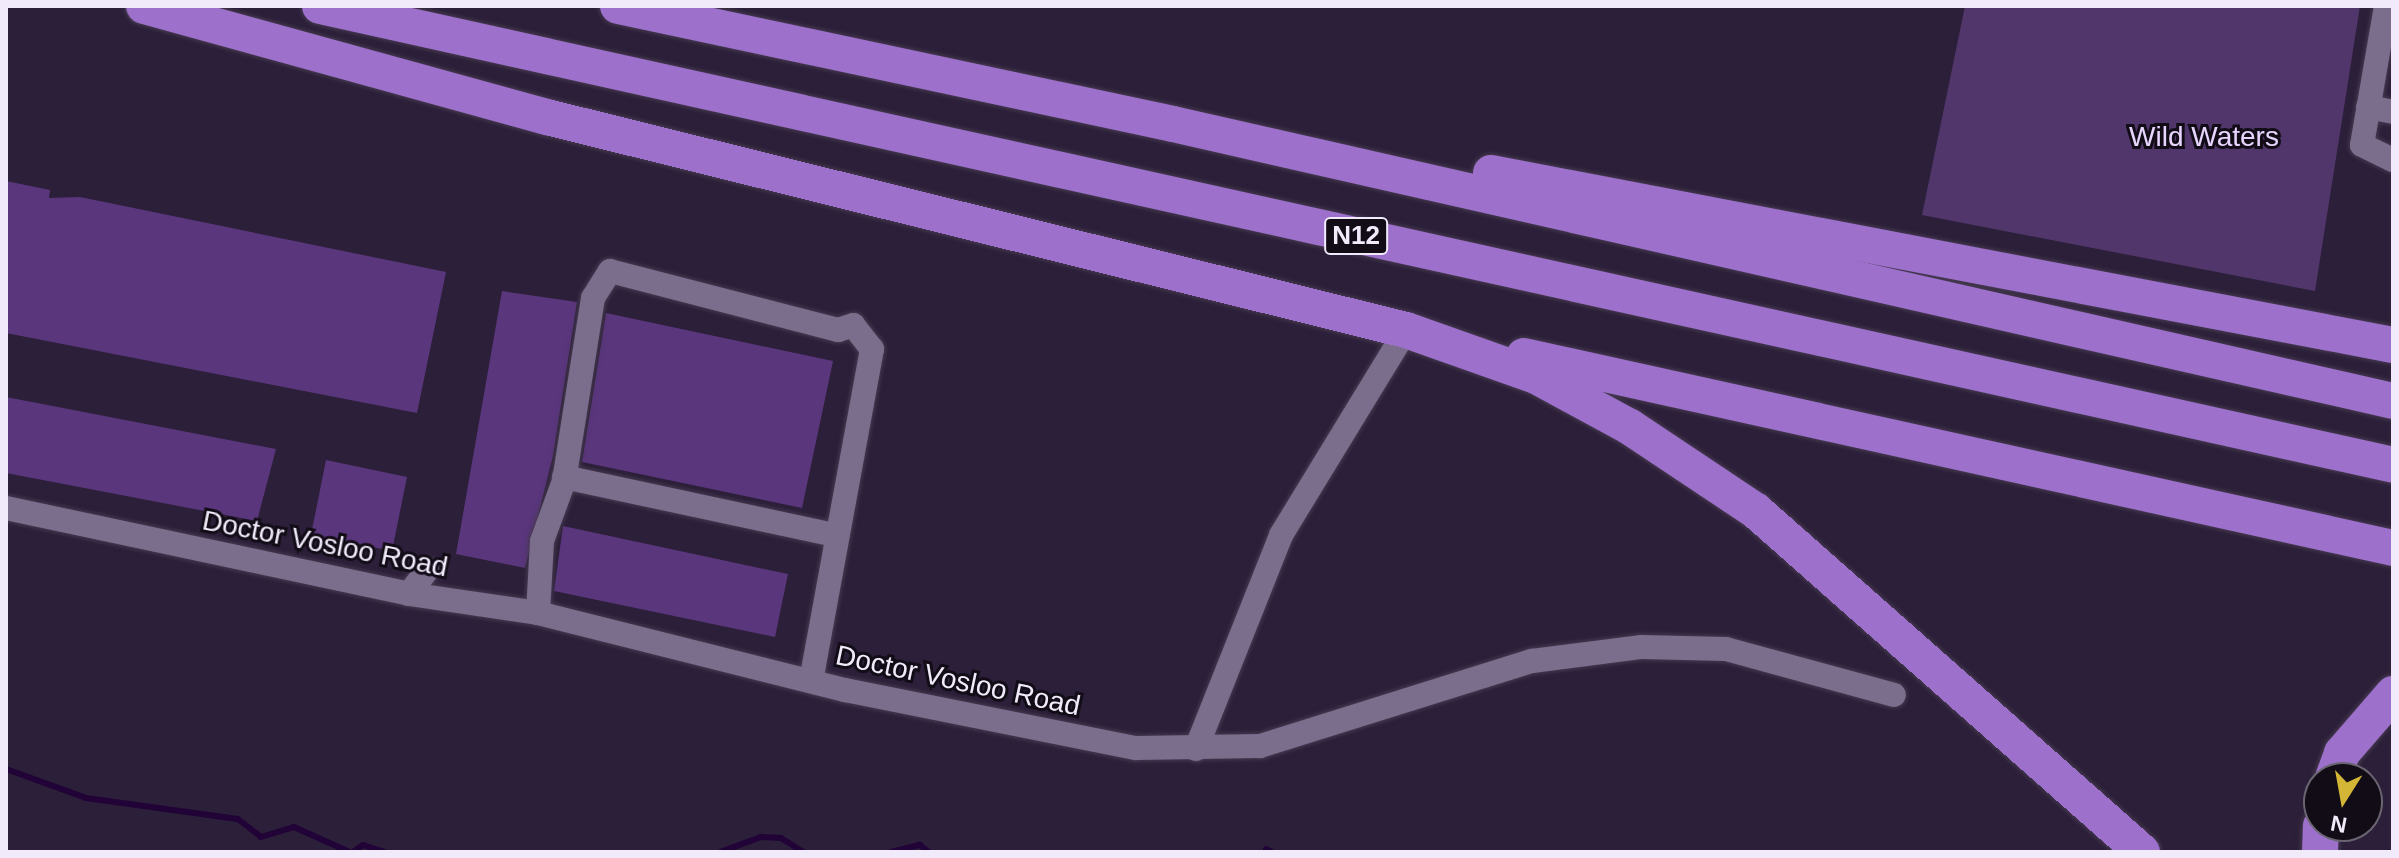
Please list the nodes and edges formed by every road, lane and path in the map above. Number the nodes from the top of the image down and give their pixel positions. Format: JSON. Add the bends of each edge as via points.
{"nodes":[{"id":1,"x":144,"y":6,"type":"edge"},
{"id":2,"x":320,"y":6,"type":"edge"},
{"id":3,"x":618,"y":6,"type":"edge"},
{"id":4,"x":2388,"y":10,"type":"edge"},
{"id":5,"x":2385,"y":63,"type":"edge"},
{"id":6,"x":2368,"y":107,"type":"junction"},
{"id":7,"x":2393,"y":112,"type":"edge"},
{"id":8,"x":1173,"y":124,"type":"junction"},
{"id":9,"x":2393,"y":160,"type":"edge"},
{"id":10,"x":1406,"y":330,"type":"junction"},
{"id":11,"x":2393,"y":345,"type":"edge"},
{"id":12,"x":2393,"y":401,"type":"edge"},
{"id":13,"x":2393,"y":465,"type":"edge"},
{"id":14,"x":564,"y":477,"type":"junction"},
{"id":15,"x":6,"y":508,"type":"edge"},
{"id":16,"x":834,"y":535,"type":"junction"},
{"id":17,"x":2393,"y":548,"type":"edge"},
{"id":18,"x":427,"y":570,"type":"dead end"},
{"id":19,"x":409,"y":594,"type":"junction"},
{"id":20,"x":538,"y":613,"type":"junction"},
{"id":21,"x":811,"y":680,"type":"junction"},
{"id":22,"x":2393,"y":694,"type":"edge"},
{"id":23,"x":1894,"y":695,"type":"dead end"},
{"id":24,"x":1196,"y":749,"type":"junction"},
{"id":25,"x":2339,"y":762,"type":"edge"},
{"id":26,"x":2142,"y":852,"type":"edge"}],
"edges":[{"from":1,"to":10,"type":"highway","via":[[562,121]]},
{"from":2,"to":13,"type":"highway","number":"N12"},
{"from":3,"to":8,"type":"highway","number":"N12"},
{"from":4,"to":5,"type":"street"},
{"from":5,"to":6,"type":"street"},
{"from":6,"to":7,"type":"street"},
{"from":6,"to":9,"type":"street","via":[[2362,145]]},
{"from":8,"to":11,"type":"highway","via":[[1787,226]]},
{"from":8,"to":12,"type":"highway","number":"N12"},
{"from":10,"to":17,"type":"highway"},
{"from":10,"to":24,"type":"street","via":[[1281,535]]},
{"from":10,"to":26,"type":"highway","via":[[1536,376],[1630,427],[1756,511]]},
{"from":14,"to":16,"type":"street"},
{"from":14,"to":16,"type":"street","via":[[593,298],[610,271],[838,330],[853,325],[872,349]]},
{"from":14,"to":20,"type":"street","via":[[542,541]]},
{"from":15,"to":19,"type":"street","name":"Doctor Vosloo Road"},
{"from":16,"to":21,"type":"street"},
{"from":18,"to":19,"type":"street"},
{"from":19,"to":20,"type":"street","name":"Doctor Vosloo Road"},
{"from":20,"to":21,"type":"street","name":"Doctor Vosloo Road"},
{"from":21,"to":24,"type":"street","name":"Doctor Vosloo Road","via":[[1075,737]]},
{"from":22,"to":25,"type":"highway"},
{"from":23,"to":24,"type":"street","name":"Doctor Vosloo Road","via":[[1726,649],[1642,647],[1532,661],[1290,739]]}]}
